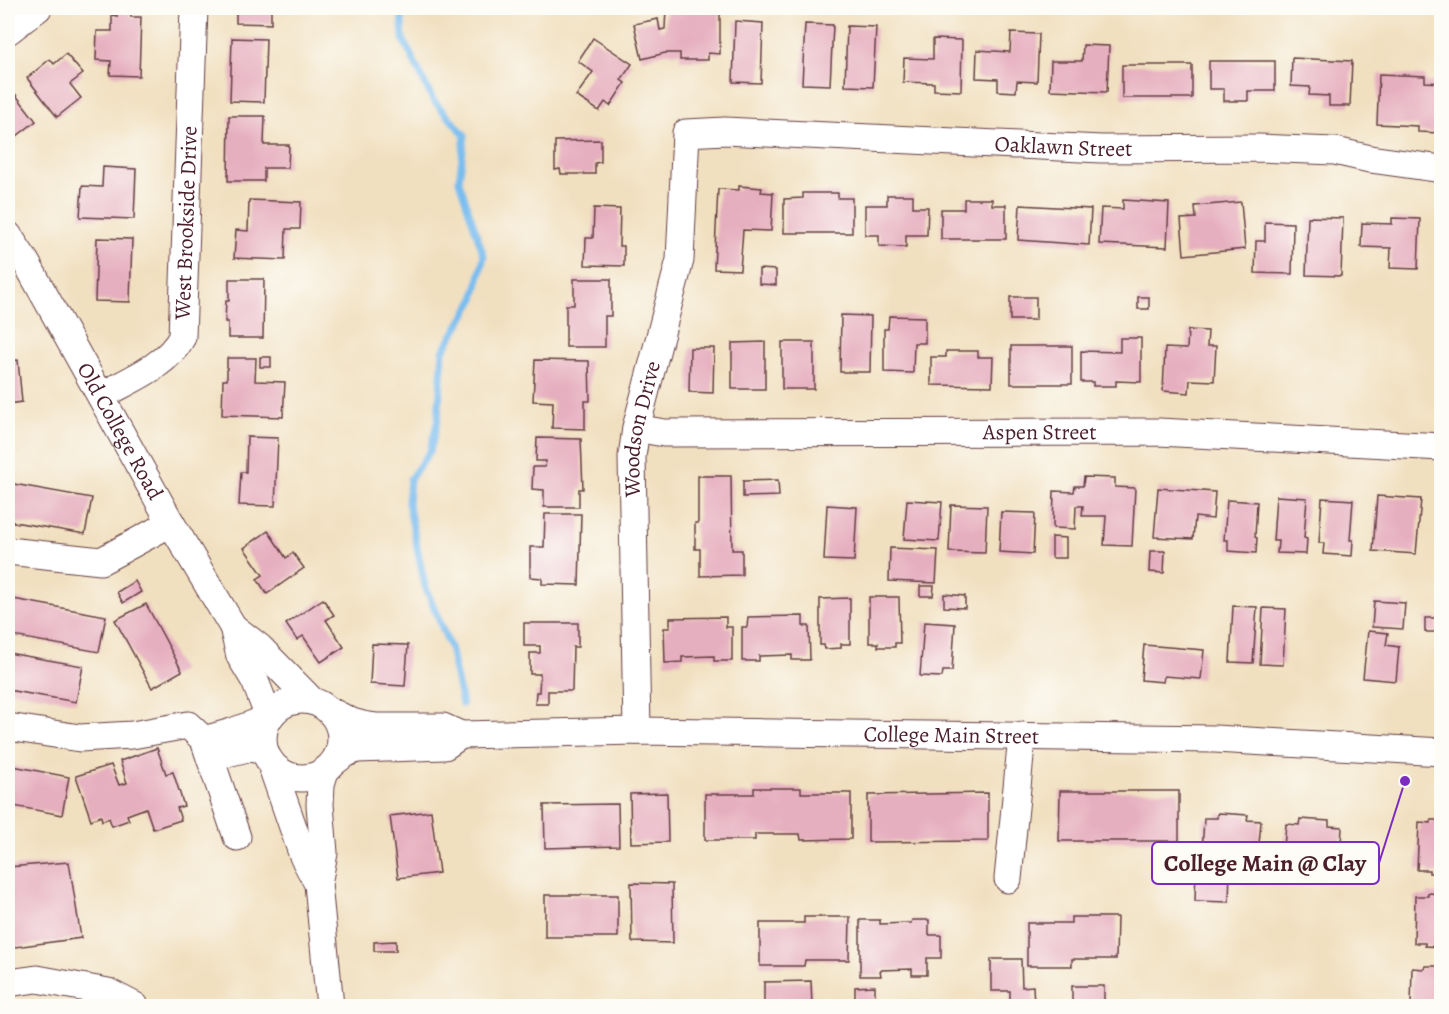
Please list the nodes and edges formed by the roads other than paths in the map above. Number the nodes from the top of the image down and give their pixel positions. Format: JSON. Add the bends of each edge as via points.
{"nodes":[{"id":1,"x":38,"y":8,"type":"edge"},
{"id":2,"x":194,"y":8,"type":"edge"},
{"id":3,"x":8,"y":30,"type":"edge"},
{"id":4,"x":686,"y":133,"type":"joint"},
{"id":5,"x":1442,"y":169,"type":"edge"},
{"id":6,"x":8,"y":236,"type":"edge"},
{"id":7,"x":101,"y":396,"type":"junction"},
{"id":8,"x":636,"y":428,"type":"junction"},
{"id":9,"x":1442,"y":447,"type":"edge"},
{"id":10,"x":171,"y":524,"type":"junction"},
{"id":11,"x":8,"y":552,"type":"edge"},
{"id":12,"x":233,"y":627,"type":"junction"},
{"id":13,"x":322,"y":706,"type":"junction"},
{"id":14,"x":269,"y":718,"type":"junction"},
{"id":15,"x":8,"y":726,"type":"edge"},
{"id":16,"x":637,"y":731,"type":"junction"},
{"id":17,"x":461,"y":735,"type":"junction"},
{"id":18,"x":1022,"y":736,"type":"junction"},
{"id":19,"x":207,"y":748,"type":"junction"},
{"id":20,"x":1442,"y":752,"type":"edge"},
{"id":21,"x":267,"y":756,"type":"junction"},
{"id":22,"x":329,"y":767,"type":"junction"},
{"id":23,"x":237,"y":837,"type":"dead end"},
{"id":24,"x":1008,"y":879,"type":"dead end"},
{"id":25,"x":318,"y":884,"type":"junction"},
{"id":26,"x":8,"y":983,"type":"edge"},
{"id":27,"x":135,"y":1006,"type":"edge"},
{"id":28,"x":330,"y":1006,"type":"edge"}],
"edges":[{"from":1,"to":3,"type":"street"},
{"from":2,"to":7,"type":"street","name":"West Brookside Drive","via":[[182,337],[163,361]]},
{"from":4,"to":5,"type":"street","name":"Oaklawn Street","via":[[736,131],[1101,149],[1259,147],[1335,151]]},
{"from":4,"to":8,"type":"street","name":"Woodson Drive","via":[[680,261]]},
{"from":6,"to":7,"type":"street","name":"Old College Road"},
{"from":7,"to":10,"type":"street","name":"Old College Road"},
{"from":8,"to":9,"type":"street","name":"Aspen Street","via":[[664,433],[1159,432]]},
{"from":8,"to":16,"type":"street","name":"Woodson Drive","via":[[632,457]]},
{"from":10,"to":11,"type":"street","via":[[101,561]]},
{"from":10,"to":12,"type":"street","name":"Old College Road"},
{"from":12,"to":13,"type":"street","name":"Old College Road"},
{"from":12,"to":14,"type":"street","name":"Old College Road","via":[[240,656]]},
{"from":13,"to":14,"type":"street","via":[[300,699],[277,708]]},
{"from":13,"to":17,"type":"street","name":"College Main Street","via":[[363,725],[443,727]]},
{"from":13,"to":22,"type":"street","via":[[339,723],[342,737],[340,750]]},
{"from":14,"to":19,"type":"street","via":[[232,732]]},
{"from":14,"to":21,"type":"street","via":[[263,739]]},
{"from":15,"to":19,"type":"street","via":[[80,738],[132,735],[188,725]]},
{"from":16,"to":17,"type":"street","name":"College Main Street"},
{"from":16,"to":18,"type":"street","name":"College Main Street"},
{"from":17,"to":22,"type":"street","name":"College Main Street","via":[[445,746],[357,749]]},
{"from":18,"to":20,"type":"street","name":"College Main Street","via":[[1215,739]]},
{"from":18,"to":24,"type":"street"},
{"from":19,"to":21,"type":"street","via":[[248,748]]},
{"from":19,"to":23,"type":"street"},
{"from":21,"to":22,"type":"street","via":[[278,770],[295,777],[313,777]]},
{"from":21,"to":25,"type":"street","via":[[303,856]]},
{"from":22,"to":25,"type":"street","via":[[321,783],[324,853]]},
{"from":25,"to":28,"type":"street"},
{"from":26,"to":27,"type":"street","via":[[37,979],[108,992]]}]}
